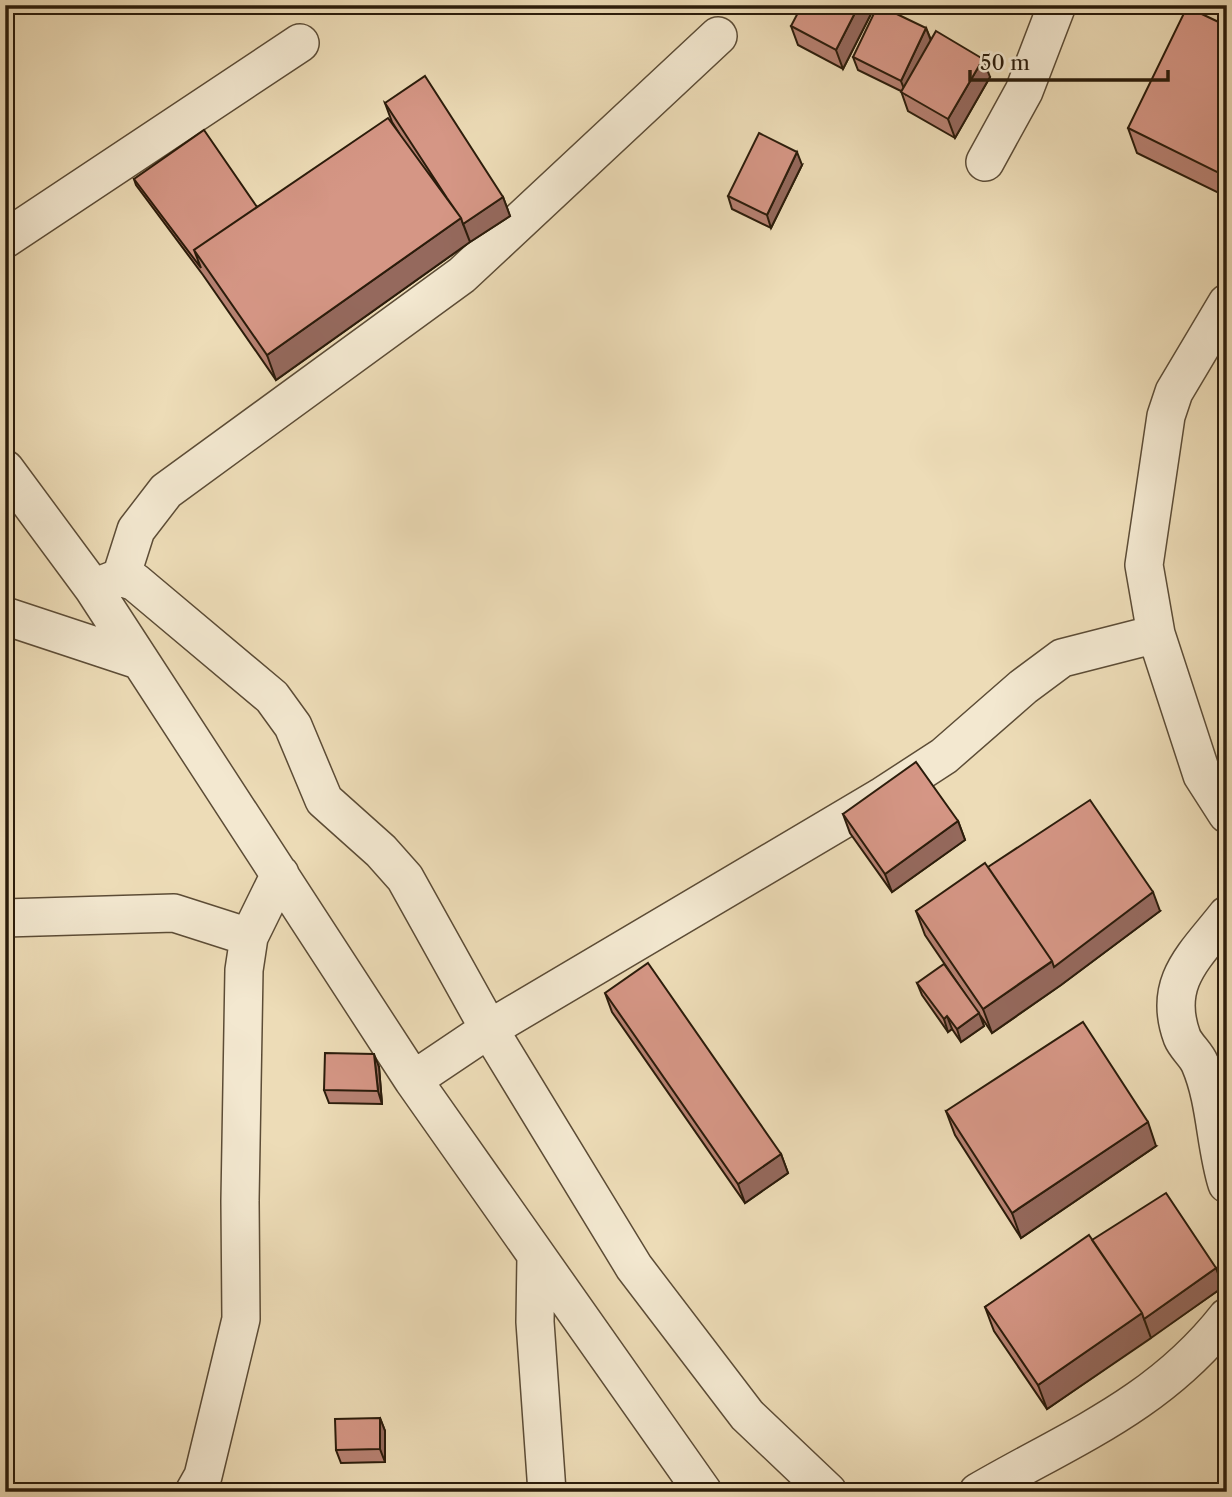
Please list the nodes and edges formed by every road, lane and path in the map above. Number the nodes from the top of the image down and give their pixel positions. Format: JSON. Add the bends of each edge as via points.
{"nodes":[{"id":1,"x":1057,"y":5,"type":"edge"},
{"id":2,"x":718,"y":36,"type":"dead end"},
{"id":3,"x":300,"y":43,"type":"dead end"},
{"id":4,"x":985,"y":162,"type":"dead end"},
{"id":5,"x":5,"y":239,"type":"edge"},
{"id":6,"x":1227,"y":303,"type":"edge"},
{"id":7,"x":5,"y":469,"type":"edge"},
{"id":8,"x":107,"y":582,"type":"junction"},
{"id":9,"x":5,"y":616,"type":"edge"},
{"id":10,"x":1156,"y":634,"type":"junction"},
{"id":11,"x":138,"y":660,"type":"junction"},
{"id":12,"x":1227,"y":814,"type":"edge"},
{"id":13,"x":280,"y":874,"type":"junction"},
{"id":14,"x":1227,"y":915,"type":"edge"},
{"id":15,"x":5,"y":918,"type":"edge"},
{"id":16,"x":249,"y":936,"type":"junction"},
{"id":17,"x":489,"y":1029,"type":"junction"},
{"id":18,"x":413,"y":1080,"type":"junction"},
{"id":19,"x":1227,"y":1184,"type":"edge"},
{"id":20,"x":536,"y":1256,"type":"junction"},
{"id":21,"x":1227,"y":1317,"type":"edge"},
{"id":22,"x":194,"y":1492,"type":"edge"},
{"id":23,"x":547,"y":1492,"type":"edge"},
{"id":24,"x":703,"y":1492,"type":"edge"},
{"id":25,"x":828,"y":1492,"type":"edge"},
{"id":26,"x":978,"y":1492,"type":"edge"}],
"edges":[{"from":1,"to":4,"type":"street","via":[[1024,90]]},
{"from":2,"to":8,"type":"street","via":[[463,275],[166,491],[136,530]]},
{"from":3,"to":5,"type":"street"},
{"from":6,"to":10,"type":"street","via":[[1174,392],[1166,416],[1144,565]]},
{"from":7,"to":8,"type":"street"},
{"from":8,"to":11,"type":"street"},
{"from":8,"to":17,"type":"street","via":[[135,583],[272,697],[293,726],[324,800],[381,850],[405,878]]},
{"from":9,"to":11,"type":"street"},
{"from":10,"to":12,"type":"street","via":[[1202,775]]},
{"from":10,"to":17,"type":"street","via":[[1062,659],[944,756],[881,797]]},
{"from":11,"to":13,"type":"street"},
{"from":13,"to":16,"type":"street"},
{"from":13,"to":18,"type":"street"},
{"from":14,"to":19,"type":"street","via":[[1180,976],[1175,997],[1184,1041],[1200,1063]]},
{"from":15,"to":16,"type":"street","via":[[174,913]]},
{"from":16,"to":22,"type":"street","via":[[244,970],[242,1319],[203,1476]]},
{"from":17,"to":18,"type":"street"},
{"from":17,"to":25,"type":"street","via":[[634,1267],[747,1415]]},
{"from":18,"to":20,"type":"street"},
{"from":20,"to":23,"type":"street","via":[[535,1322]]},
{"from":20,"to":24,"type":"street"},
{"from":21,"to":26,"type":"street","via":[[1203,1347],[1162,1384],[1087,1433]]}]}
